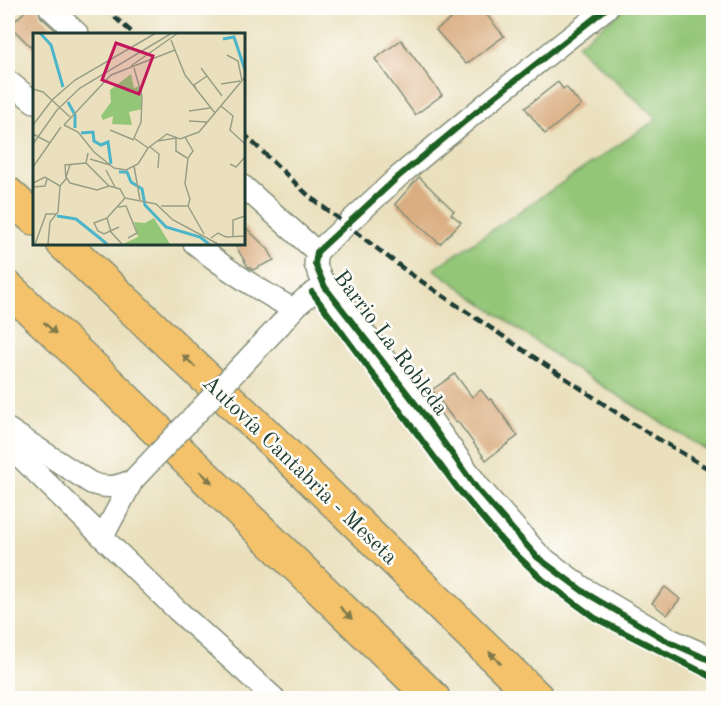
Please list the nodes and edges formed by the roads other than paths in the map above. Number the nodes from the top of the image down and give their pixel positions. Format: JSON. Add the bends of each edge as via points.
{"nodes":[{"id":1,"x":50,"y":8,"type":"edge"},
{"id":2,"x":607,"y":8,"type":"edge"},
{"id":3,"x":77,"y":33,"type":"edge"},
{"id":4,"x":8,"y":81,"type":"edge"},
{"id":5,"x":33,"y":101,"type":"edge"},
{"id":6,"x":244,"y":187,"type":"edge"},
{"id":7,"x":8,"y":194,"type":"edge"},
{"id":8,"x":33,"y":217,"type":"edge"},
{"id":9,"x":64,"y":244,"type":"edge"},
{"id":10,"x":195,"y":244,"type":"edge"},
{"id":11,"x":317,"y":252,"type":"junction"},
{"id":12,"x":325,"y":287,"type":"junction"},
{"id":13,"x":8,"y":288,"type":"edge"},
{"id":14,"x":287,"y":317,"type":"junction"},
{"id":15,"x":8,"y":429,"type":"edge"},
{"id":16,"x":8,"y":445,"type":"edge"},
{"id":17,"x":133,"y":480,"type":"junction"},
{"id":18,"x":103,"y":536,"type":"junction"},
{"id":19,"x":714,"y":662,"type":"edge"},
{"id":20,"x":274,"y":699,"type":"edge"},
{"id":21,"x":433,"y":699,"type":"edge"},
{"id":22,"x":537,"y":699,"type":"edge"}],
"edges":[{"from":1,"to":3,"type":"street"},
{"from":2,"to":11,"type":"street","name":"Barrio La Robleda","via":[[407,170]]},
{"from":4,"to":5,"type":"street"},
{"from":6,"to":11,"type":"street","name":"Barrio La Robleda"},
{"from":7,"to":8,"type":"highway"},
{"from":22,"to":9,"type":"highway","name":"Autovía Cantabria - Meseta","one_way":true},
{"from":10,"to":14,"type":"street"},
{"from":11,"to":12,"type":"street","name":"Barrio La Robleda","via":[[315,264]]},
{"from":12,"to":14,"type":"street","name":"Barrio La Robleda","via":[[312,292]]},
{"from":12,"to":19,"type":"street","name":"Barrio La Robleda","via":[[477,489],[537,557],[584,592],[669,642]]},
{"from":13,"to":21,"type":"highway","one_way":true},
{"from":14,"to":17,"type":"street","name":"Barrio La Robleda","bridge":true},
{"from":15,"to":17,"type":"street","via":[[91,483],[116,488]]},
{"from":16,"to":18,"type":"street"},
{"from":17,"to":18,"type":"street","name":"Barrio La Robleda"},
{"from":18,"to":20,"type":"street"}]}
